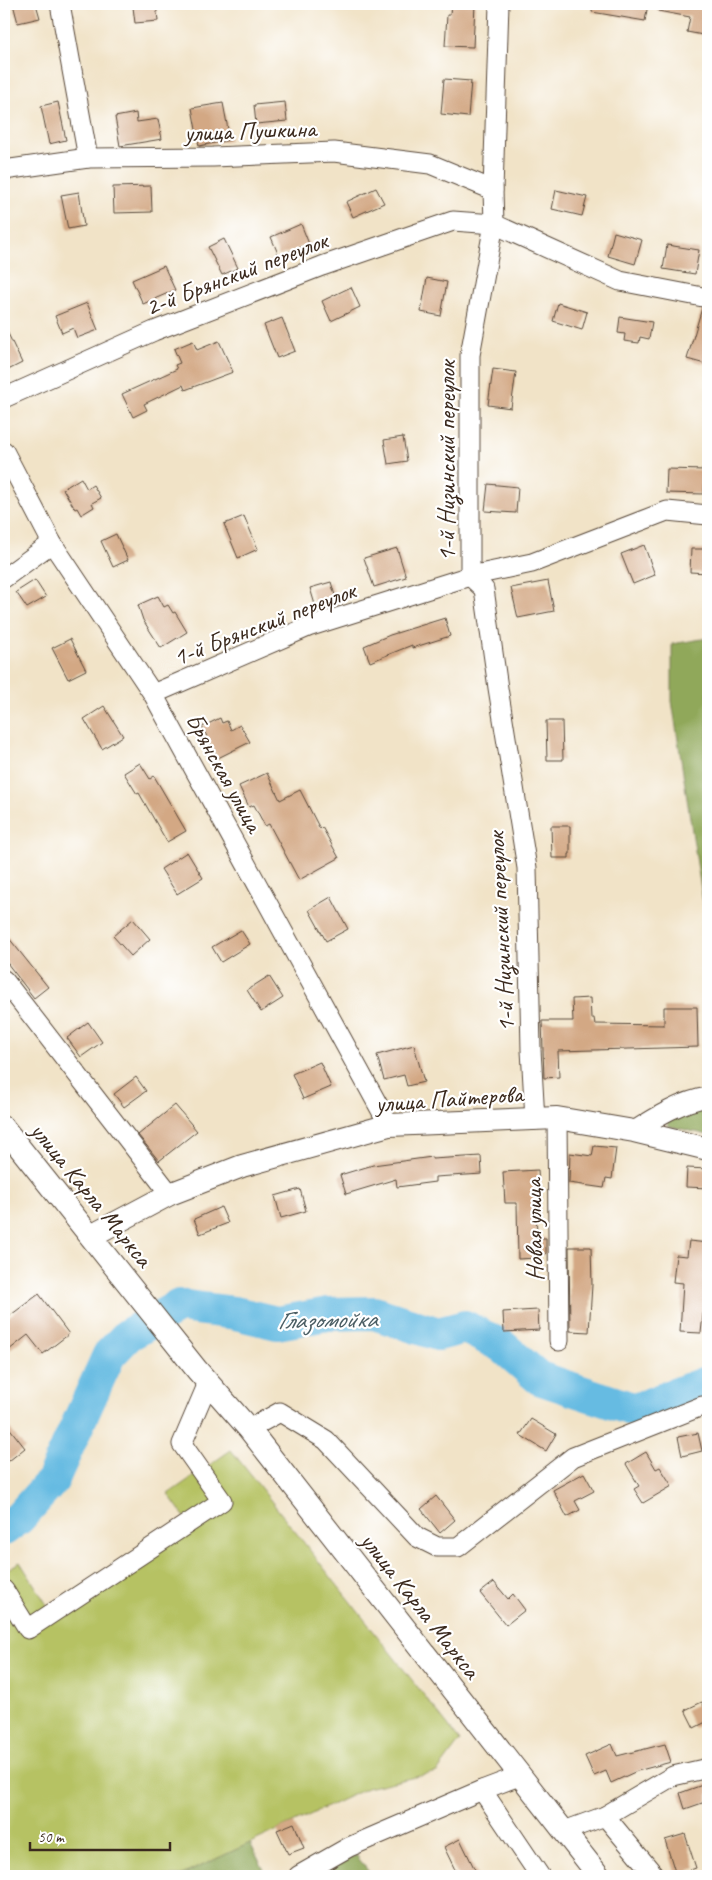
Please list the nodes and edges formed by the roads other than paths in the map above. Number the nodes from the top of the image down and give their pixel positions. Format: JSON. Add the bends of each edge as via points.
{"nodes":[{"id":1,"x":60,"y":4,"type":"edge"},
{"id":2,"x":499,"y":4,"type":"edge"},
{"id":3,"x":88,"y":158,"type":"junction"},
{"id":4,"x":4,"y":170,"type":"edge"},
{"id":5,"x":493,"y":190,"type":"junction"},
{"id":6,"x":494,"y":224,"type":"junction"},
{"id":7,"x":708,"y":298,"type":"edge"},
{"id":8,"x":4,"y":398,"type":"edge"},
{"id":9,"x":4,"y":451,"type":"edge"},
{"id":10,"x":708,"y":515,"type":"edge"},
{"id":11,"x":52,"y":544,"type":"junction"},
{"id":12,"x":470,"y":576,"type":"junction"},
{"id":13,"x":4,"y":578,"type":"edge"},
{"id":14,"x":153,"y":694,"type":"junction"},
{"id":15,"x":4,"y":980,"type":"edge"},
{"id":16,"x":708,"y":1097,"type":"edge"},
{"id":17,"x":546,"y":1119,"type":"junction"},
{"id":18,"x":389,"y":1125,"type":"junction"},
{"id":19,"x":4,"y":1128,"type":"edge"},
{"id":20,"x":634,"y":1131,"type":"junction"},
{"id":21,"x":708,"y":1149,"type":"edge"},
{"id":22,"x":170,"y":1194,"type":"junction"},
{"id":23,"x":91,"y":1236,"type":"junction"},
{"id":24,"x":559,"y":1341,"type":"dead end"},
{"id":25,"x":203,"y":1376,"type":"junction"},
{"id":26,"x":708,"y":1406,"type":"edge"},
{"id":27,"x":249,"y":1429,"type":"junction"},
{"id":28,"x":4,"y":1590,"type":"edge"},
{"id":29,"x":708,"y":1768,"type":"edge"},
{"id":30,"x":519,"y":1776,"type":"junction"},
{"id":31,"x":482,"y":1790,"type":"junction"},
{"id":32,"x":605,"y":1816,"type":"junction"},
{"id":33,"x":564,"y":1831,"type":"junction"},
{"id":34,"x":298,"y":1876,"type":"edge"},
{"id":35,"x":540,"y":1876,"type":"edge"},
{"id":36,"x":598,"y":1876,"type":"edge"},
{"id":37,"x":655,"y":1876,"type":"edge"}],
"edges":[{"from":1,"to":3,"type":"street"},
{"from":2,"to":5,"type":"street","name":"1-й Низинский переулок"},
{"from":3,"to":4,"type":"street","name":"улица Пушкина"},
{"from":3,"to":5,"type":"street","name":"улица Пушкина","via":[[334,152],[430,164]]},
{"from":5,"to":6,"type":"street","name":"1-й Низинский переулок"},
{"from":6,"to":7,"type":"street","via":[[620,281]]},
{"from":6,"to":8,"type":"street","name":"2-й Брянский переулок","via":[[453,221],[322,266],[154,331]]},
{"from":6,"to":12,"type":"street","name":"1-й Низинский переулок","via":[[470,355]]},
{"from":9,"to":11,"type":"street","name":"Брянская улица"},
{"from":10,"to":12,"type":"street","name":"1-й Брянский переулок","via":[[667,511],[532,563]]},
{"from":11,"to":13,"type":"street"},
{"from":11,"to":14,"type":"street","name":"Брянская улица"},
{"from":12,"to":14,"type":"street","name":"1-й Брянский переулок","via":[[308,627]]},
{"from":12,"to":17,"type":"street","name":"1-й Низинский переулок","via":[[484,589],[527,868]]},
{"from":14,"to":18,"type":"street","name":"Брянская улица"},
{"from":15,"to":22,"type":"street"},
{"from":16,"to":20,"type":"street","via":[[653,1118]]},
{"from":17,"to":18,"type":"main road","name":"улица Пайтерова"},
{"from":17,"to":20,"type":"main road","name":"улица Пайтерова"},
{"from":17,"to":24,"type":"street","name":"Новая улица"},
{"from":18,"to":22,"type":"main road","name":"улица Пайтерова","via":[[242,1166]]},
{"from":19,"to":23,"type":"main road","name":"улица Карла Маркса"},
{"from":20,"to":21,"type":"main road","name":"улица Пайтерова"},
{"from":22,"to":23,"type":"main road","name":"улица Пайтерова"},
{"from":23,"to":25,"type":"main road","name":"улица Карла Маркса"},
{"from":25,"to":27,"type":"main road","name":"улица Карла Маркса"},
{"from":25,"to":28,"type":"street","via":[[182,1444],[222,1501],[28,1629]]},
{"from":26,"to":27,"type":"street","via":[[573,1457],[458,1547],[437,1547],[417,1537],[326,1440],[280,1412]]},
{"from":27,"to":30,"type":"main road","name":"улица Карла Маркса"},
{"from":29,"to":32,"type":"street","via":[[672,1776]]},
{"from":30,"to":31,"type":"street"},
{"from":30,"to":33,"type":"main road","name":"улица Карла Маркса"},
{"from":31,"to":34,"type":"street","via":[[349,1848]]},
{"from":31,"to":35,"type":"street"},
{"from":32,"to":33,"type":"street"},
{"from":32,"to":37,"type":"street"},
{"from":33,"to":36,"type":"main road","name":"улица Карла Маркса"}]}
